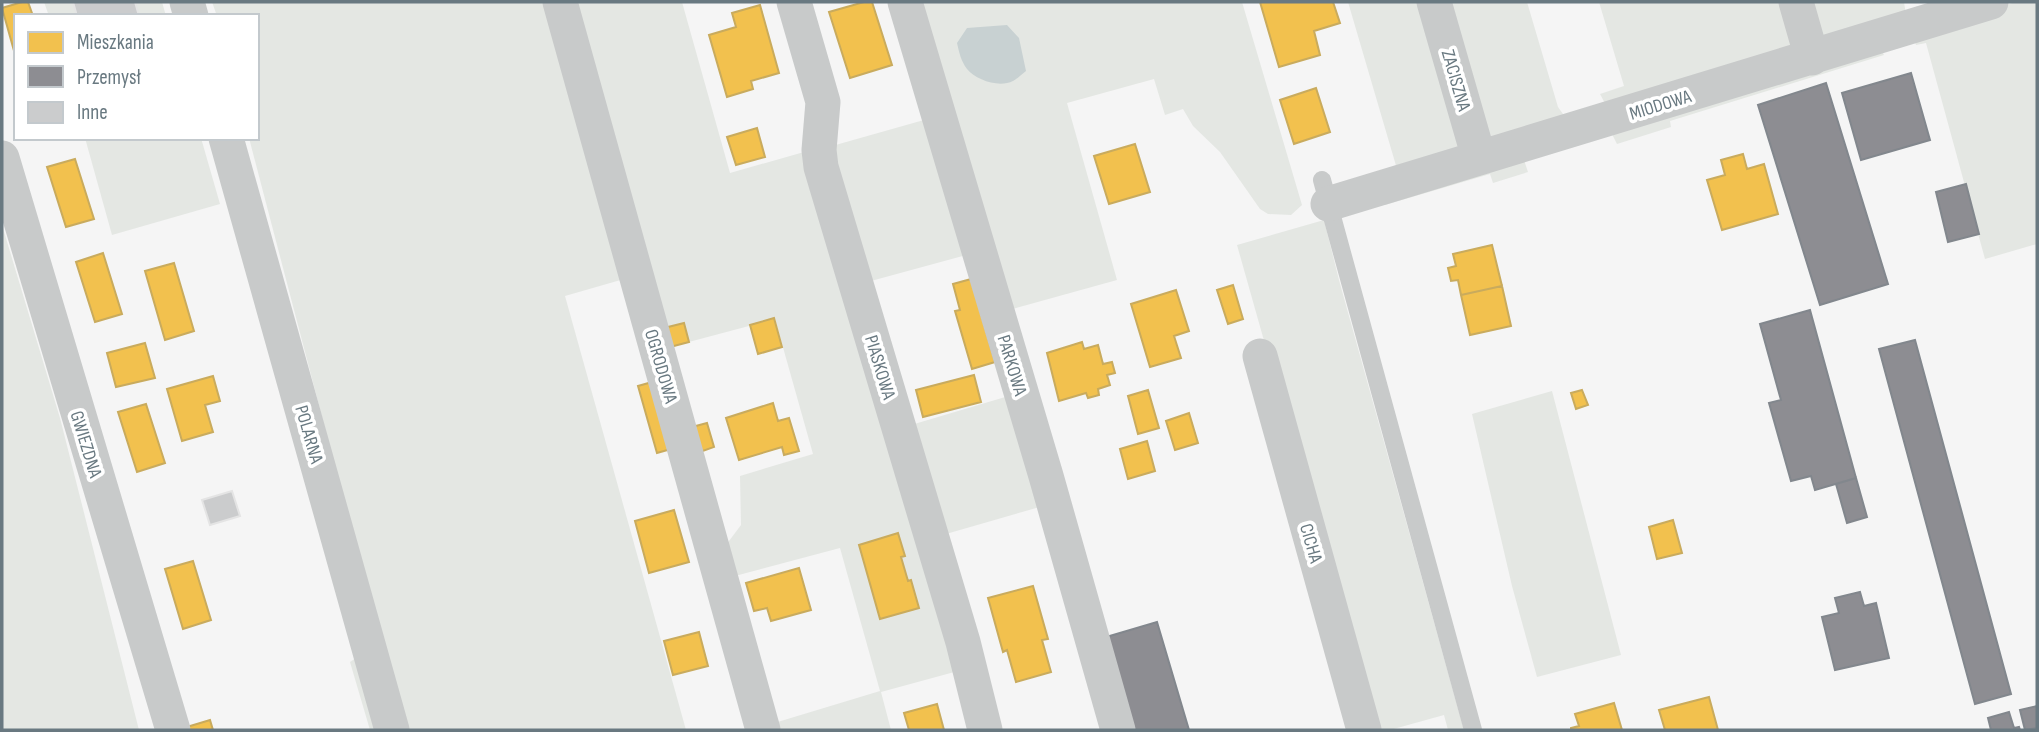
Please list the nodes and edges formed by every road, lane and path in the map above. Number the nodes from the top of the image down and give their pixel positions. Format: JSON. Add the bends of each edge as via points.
{"nodes":[{"id":1,"x":560,"y":2,"type":"edge"},
{"id":2,"x":794,"y":2,"type":"edge"},
{"id":3,"x":905,"y":2,"type":"edge"},
{"id":4,"x":1434,"y":2,"type":"edge"},
{"id":5,"x":1796,"y":2,"type":"edge"},
{"id":6,"x":1991,"y":2,"type":"edge"},
{"id":7,"x":1812,"y":58,"type":"junction"},
{"id":8,"x":227,"y":140,"type":"edge"},
{"id":9,"x":2,"y":158,"type":"edge"},
{"id":10,"x":1479,"y":158,"type":"junction"},
{"id":11,"x":1325,"y":192,"type":"joint"},
{"id":12,"x":1260,"y":356,"type":"dead end"},
{"id":13,"x":173,"y":730,"type":"edge"},
{"id":14,"x":392,"y":730,"type":"edge"},
{"id":15,"x":763,"y":730,"type":"edge"},
{"id":16,"x":985,"y":730,"type":"edge"},
{"id":17,"x":1118,"y":730,"type":"edge"},
{"id":18,"x":1364,"y":730,"type":"edge"},
{"id":19,"x":1473,"y":730,"type":"edge"}],
"edges":[{"from":1,"to":15,"type":"street","name":"OGRODOWA"},
{"from":2,"to":16,"type":"street","name":"PIASKOWA","via":[[823,102],[821,167]]},
{"from":3,"to":17,"type":"street","name":"PARKOWA"},
{"from":4,"to":10,"type":"street","name":"ZACISZNA"},
{"from":5,"to":7,"type":"street"},
{"from":6,"to":7,"type":"street","name":"MIODOWA"},
{"from":7,"to":10,"type":"street","name":"MIODOWA"},
{"from":8,"to":14,"type":"street","name":"POLARNA"},
{"from":9,"to":13,"type":"street","name":"GWIEZDNA"},
{"from":10,"to":11,"type":"street","name":"MIODOWA"},
{"from":11,"to":19,"type":"lane"},
{"from":12,"to":18,"type":"street","name":"CICHA"}]}
